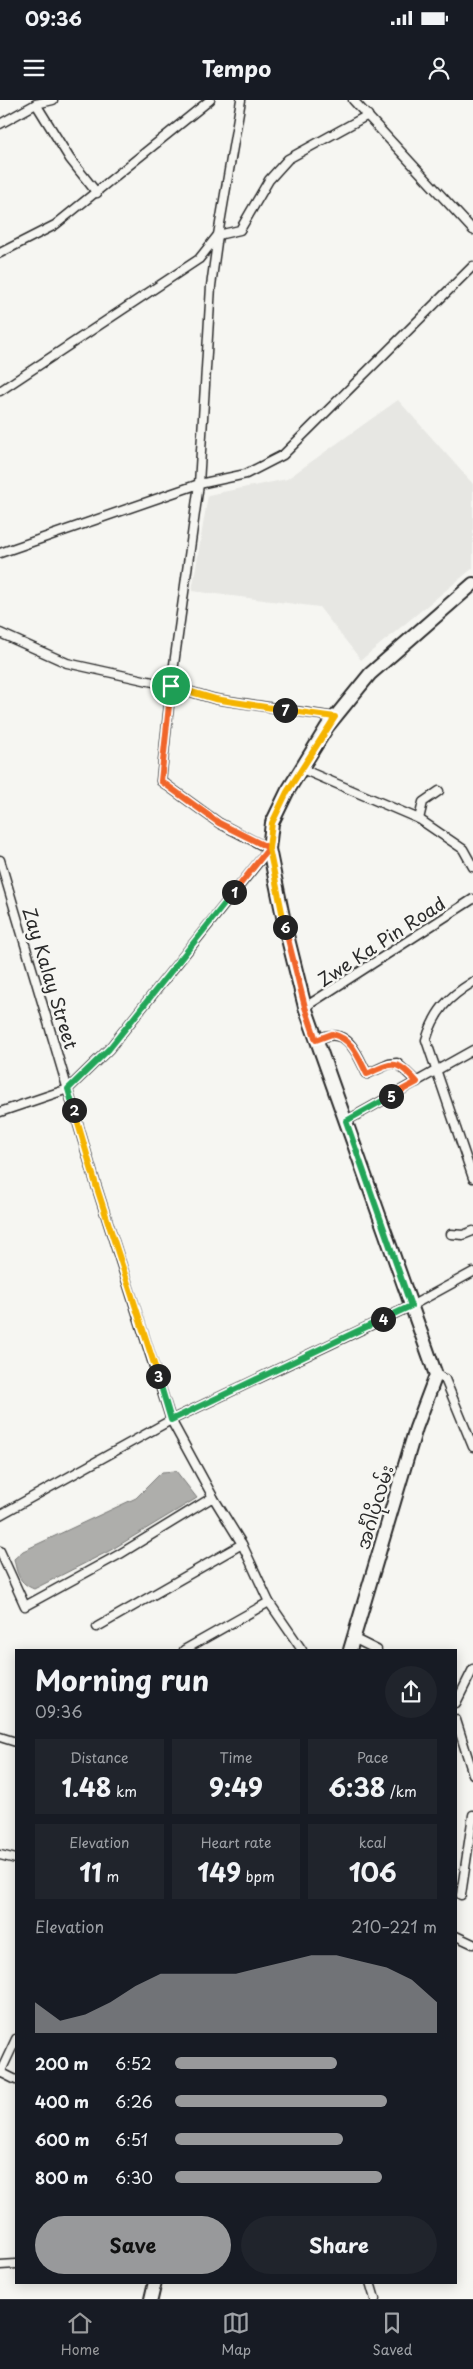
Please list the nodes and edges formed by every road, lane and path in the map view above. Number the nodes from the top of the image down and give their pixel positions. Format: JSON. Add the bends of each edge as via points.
{"nodes":[{"id":1,"x":53,"y":100,"type":"edge"},
{"id":2,"x":210,"y":100,"type":"edge"},
{"id":3,"x":241,"y":100,"type":"edge"},
{"id":4,"x":353,"y":100,"type":"edge"},
{"id":5,"x":36,"y":104,"type":"junction"},
{"id":6,"x":368,"y":115,"type":"junction"},
{"id":7,"x":0,"y":124,"type":"edge"},
{"id":8,"x":97,"y":193,"type":"junction"},
{"id":9,"x":473,"y":230,"type":"edge"},
{"id":10,"x":218,"y":235,"type":"junction"},
{"id":11,"x":0,"y":253,"type":"edge"},
{"id":12,"x":473,"y":266,"type":"edge"},
{"id":13,"x":0,"y":391,"type":"edge"},
{"id":14,"x":199,"y":484,"type":"junction"},
{"id":15,"x":0,"y":553,"type":"edge"},
{"id":16,"x":473,"y":584,"type":"edge"},
{"id":17,"x":0,"y":633,"type":"edge"},
{"id":18,"x":171,"y":686,"type":"junction"},
{"id":19,"x":335,"y":717,"type":"junction"},
{"id":20,"x":302,"y":769,"type":"junction"},
{"id":21,"x":439,"y":791,"type":"dead end"},
{"id":22,"x":418,"y":819,"type":"junction"},
{"id":23,"x":269,"y":848,"type":"junction"},
{"id":24,"x":0,"y":860,"type":"edge"},
{"id":25,"x":473,"y":866,"type":"edge"},
{"id":26,"x":473,"y":899,"type":"edge"},
{"id":27,"x":473,"y":982,"type":"edge"},
{"id":28,"x":305,"y":1007,"type":"junction"},
{"id":29,"x":316,"y":1040,"type":"junction"},
{"id":30,"x":473,"y":1050,"type":"edge"},
{"id":31,"x":436,"y":1070,"type":"junction"},
{"id":32,"x":417,"y":1082,"type":"junction"},
{"id":33,"x":68,"y":1089,"type":"junction"},
{"id":34,"x":0,"y":1112,"type":"edge"},
{"id":35,"x":346,"y":1121,"type":"junction"},
{"id":36,"x":473,"y":1178,"type":"edge"},
{"id":37,"x":473,"y":1231,"type":"edge"},
{"id":38,"x":451,"y":1234,"type":"dead end"},
{"id":39,"x":473,"y":1272,"type":"edge"},
{"id":40,"x":411,"y":1306,"type":"junction"},
{"id":41,"x":436,"y":1375,"type":"junction"},
{"id":42,"x":171,"y":1420,"type":"junction"},
{"id":43,"x":473,"y":1447,"type":"edge"},
{"id":44,"x":213,"y":1497,"type":"junction"},
{"id":45,"x":0,"y":1515,"type":"edge"},
{"id":46,"x":242,"y":1544,"type":"junction"},
{"id":47,"x":0,"y":1551,"type":"edge"},
{"id":48,"x":268,"y":1602,"type":"junction"},
{"id":49,"x":97,"y":1626,"type":"dead end"},
{"id":50,"x":352,"y":1644,"type":"edge"},
{"id":51,"x":186,"y":1649,"type":"edge"},
{"id":52,"x":301,"y":1649,"type":"edge"},
{"id":53,"x":373,"y":1649,"type":"edge"},
{"id":54,"x":473,"y":1669,"type":"edge"},
{"id":55,"x":457,"y":1701,"type":"edge"},
{"id":56,"x":457,"y":1723,"type":"edge"},
{"id":57,"x":0,"y":1737,"type":"edge"},
{"id":58,"x":15,"y":1742,"type":"edge"},
{"id":59,"x":473,"y":1774,"type":"edge"},
{"id":60,"x":473,"y":1815,"type":"edge"},
{"id":61,"x":0,"y":1855,"type":"edge"},
{"id":62,"x":15,"y":1859,"type":"edge"},
{"id":63,"x":461,"y":1895,"type":"dead end"},
{"id":64,"x":457,"y":1936,"type":"edge"},
{"id":65,"x":473,"y":1944,"type":"edge"},
{"id":66,"x":15,"y":2042,"type":"edge"},
{"id":67,"x":0,"y":2072,"type":"edge"},
{"id":68,"x":15,"y":2080,"type":"edge"},
{"id":69,"x":15,"y":2264,"type":"edge"},
{"id":70,"x":0,"y":2265,"type":"edge"},
{"id":71,"x":155,"y":2284,"type":"edge"},
{"id":72,"x":371,"y":2284,"type":"edge"},
{"id":73,"x":151,"y":2299,"type":"edge"},
{"id":74,"x":375,"y":2299,"type":"edge"}],
"edges":[{"from":1,"to":5,"type":"street"},
{"from":2,"to":8,"type":"street"},
{"from":3,"to":10,"type":"street"},
{"from":4,"to":6,"type":"street"},
{"from":5,"to":7,"type":"street"},
{"from":5,"to":8,"type":"street","via":[[70,160]]},
{"from":6,"to":9,"type":"street"},
{"from":6,"to":10,"type":"street","via":[[288,159],[269,180],[240,230]]},
{"from":8,"to":11,"type":"street","via":[[55,225]]},
{"from":10,"to":13,"type":"street","via":[[199,259]]},
{"from":10,"to":14,"type":"street"},
{"from":12,"to":14,"type":"street","via":[[283,455],[246,474]]},
{"from":14,"to":15,"type":"street"},
{"from":14,"to":18,"type":"street"},
{"from":16,"to":19,"type":"main road","via":[[370,674]]},
{"from":17,"to":18,"type":"street","via":[[67,663]]},
{"from":18,"to":19,"type":"street","via":[[215,699]]},
{"from":18,"to":23,"type":"street","via":[[161,781],[219,823]]},
{"from":19,"to":20,"type":"main road"},
{"from":20,"to":22,"type":"street"},
{"from":20,"to":23,"type":"main road","via":[[272,823]]},
{"from":21,"to":22,"type":"street","via":[[423,802]]},
{"from":22,"to":25,"type":"street","via":[[463,850]]},
{"from":23,"to":28,"type":"main road"},
{"from":23,"to":33,"type":"street","via":[[109,1049]]},
{"from":24,"to":33,"type":"street","name":"Zay Kalay Street"},
{"from":26,"to":28,"type":"street","name":"Zwe Ka Pin Road"},
{"from":27,"to":31,"type":"street","via":[[456,992],[432,1020],[426,1040]]},
{"from":28,"to":29,"type":"main road"},
{"from":29,"to":32,"type":"street","via":[[339,1036],[353,1046],[367,1074],[397,1064]]},
{"from":29,"to":35,"type":"main road"},
{"from":30,"to":31,"type":"street"},
{"from":31,"to":32,"type":"street"},
{"from":31,"to":36,"type":"street"},
{"from":32,"to":35,"type":"street"},
{"from":33,"to":34,"type":"street"},
{"from":33,"to":42,"type":"street","name":"Zay Kalay Street"},
{"from":35,"to":40,"type":"main road"},
{"from":37,"to":38,"type":"street","via":[[463,1235]]},
{"from":39,"to":40,"type":"street"},
{"from":40,"to":41,"type":"main road"},
{"from":40,"to":42,"type":"street"},
{"from":41,"to":43,"type":"street","via":[[445,1380]]},
{"from":41,"to":50,"type":"main road","name":"အင်္ဂါပိုလမ်း","via":[[416,1428]]},
{"from":42,"to":44,"type":"street","name":"Zay Kalay Street"},
{"from":42,"to":45,"type":"street"},
{"from":44,"to":46,"type":"street","name":"Zay Kalay Street"},
{"from":44,"to":47,"type":"street","via":[[120,1554],[25,1606]]},
{"from":46,"to":48,"type":"street","name":"Zay Kalay Street"},
{"from":46,"to":49,"type":"street"},
{"from":48,"to":51,"type":"street"},
{"from":48,"to":52,"type":"street","name":"Zay Kalay Street"},
{"from":50,"to":53,"type":"street"},
{"from":54,"to":55,"type":"street"},
{"from":56,"to":59,"type":"street"},
{"from":57,"to":58,"type":"street"},
{"from":60,"to":63,"type":"street"},
{"from":61,"to":62,"type":"street"},
{"from":64,"to":65,"type":"street"},
{"from":66,"to":67,"type":"street"},
{"from":67,"to":68,"type":"street"},
{"from":69,"to":70,"type":"street"},
{"from":71,"to":73,"type":"main road"},
{"from":72,"to":74,"type":"street"}]}
